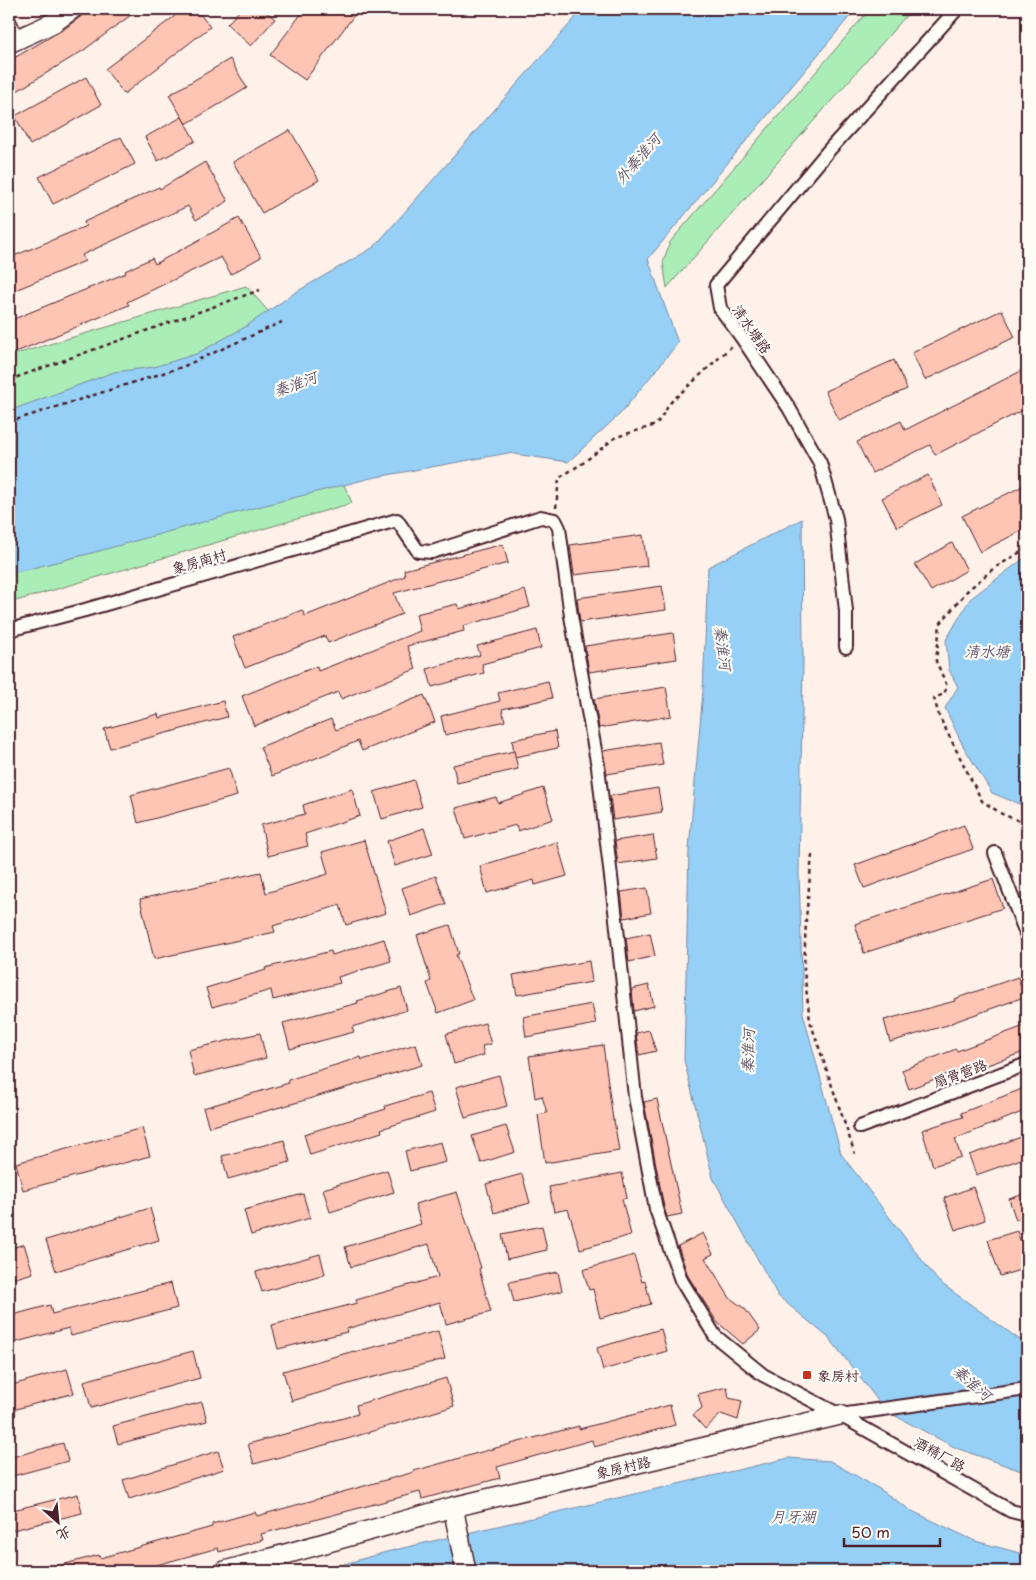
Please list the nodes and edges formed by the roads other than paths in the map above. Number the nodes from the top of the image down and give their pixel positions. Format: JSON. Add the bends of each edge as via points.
{"nodes":[{"id":1,"x":72,"y":9,"type":"edge"},
{"id":2,"x":957,"y":9,"type":"edge"},
{"id":3,"x":9,"y":21,"type":"edge"},
{"id":4,"x":14,"y":41,"type":"edge"},
{"id":5,"x":397,"y":520,"type":"joint"},
{"id":6,"x":9,"y":630,"type":"edge"},
{"id":7,"x":846,"y":647,"type":"dead end"},
{"id":8,"x":995,"y":853,"type":"dead end"},
{"id":9,"x":1027,"y":936,"type":"edge"},
{"id":10,"x":1027,"y":1064,"type":"edge"},
{"id":11,"x":860,"y":1127,"type":"dead end"},
{"id":12,"x":1027,"y":1389,"type":"edge"},
{"id":13,"x":840,"y":1415,"type":"junction"},
{"id":14,"x":453,"y":1507,"type":"junction"},
{"id":15,"x":1027,"y":1515,"type":"edge"},
{"id":16,"x":225,"y":1571,"type":"edge"},
{"id":17,"x":466,"y":1571,"type":"edge"}],
"edges":[{"from":1,"to":4,"type":"street","via":[[53,23]]},
{"from":2,"to":7,"type":"street","name":"清水塘路","via":[[829,150],[716,284],[720,308],[789,408],[820,463],[836,519],[846,611]]},
{"from":3,"to":4,"type":"street"},
{"from":5,"to":6,"type":"street","name":"象房南村"},
{"from":5,"to":13,"type":"street","name":"酒精厂路","via":[[418,550],[432,552],[541,517],[555,520],[559,528],[570,616],[598,767],[635,1097],[656,1208],[682,1280],[715,1336],[763,1375]]},
{"from":8,"to":9,"type":"street"},
{"from":10,"to":11,"type":"street","name":"扇骨营路"},
{"from":12,"to":13,"type":"street","name":"象房村路"},
{"from":13,"to":14,"type":"street","name":"象房村路"},
{"from":13,"to":15,"type":"street","name":"酒精厂路","via":[[1011,1512]]},
{"from":14,"to":16,"type":"street","name":"象房村路"},
{"from":14,"to":17,"type":"street"}]}
